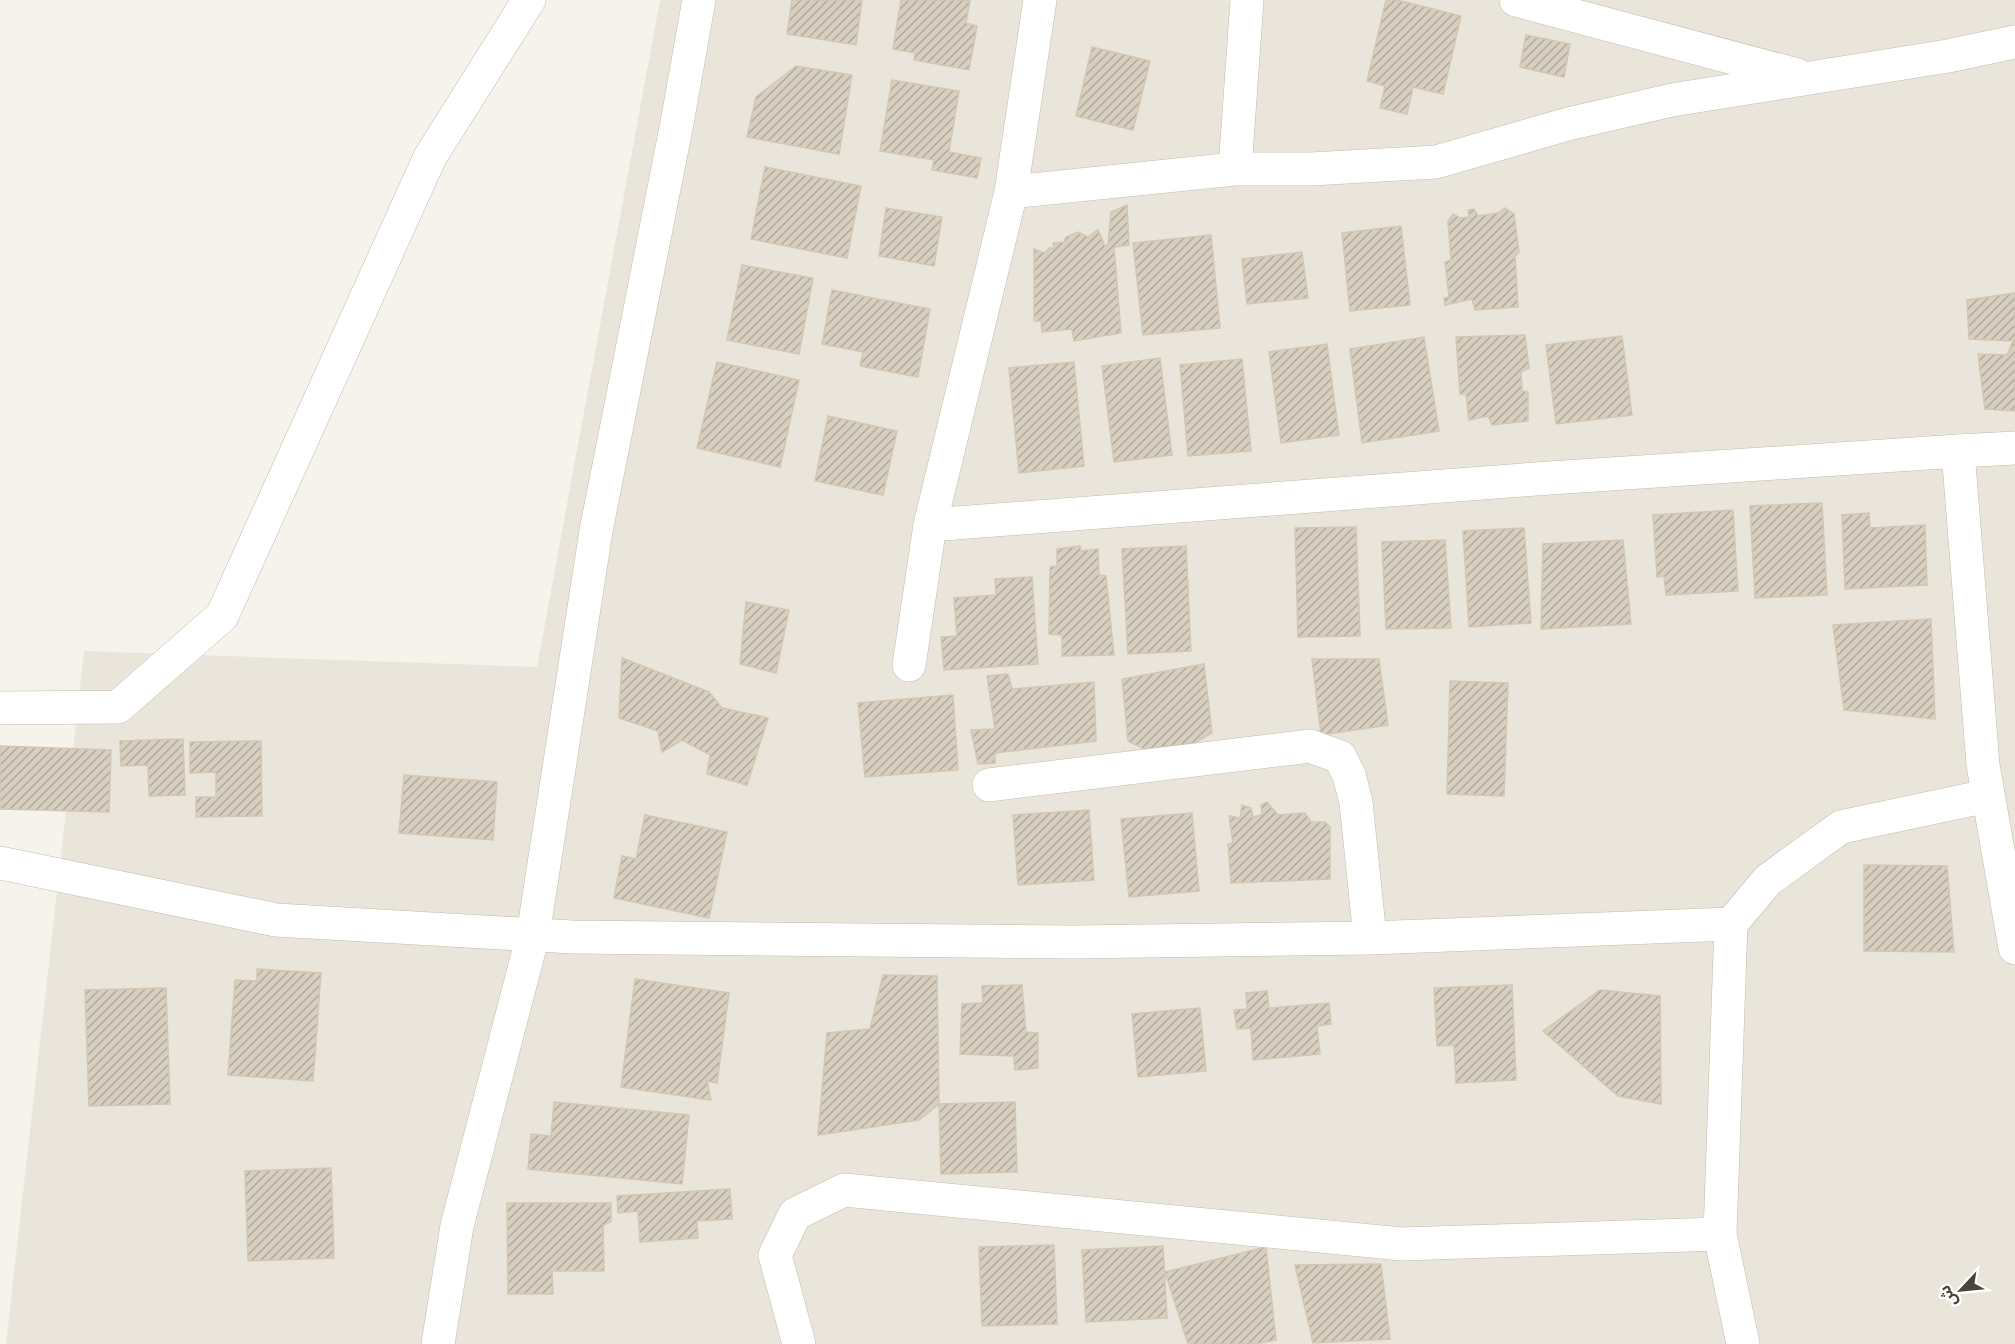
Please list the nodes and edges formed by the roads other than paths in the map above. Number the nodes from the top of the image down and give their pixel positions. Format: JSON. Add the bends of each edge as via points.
{"nodes":[{"id":1,"x":529,"y":0,"type":"edge"},
{"id":2,"x":699,"y":0,"type":"edge"},
{"id":3,"x":1040,"y":0,"type":"edge"},
{"id":4,"x":1247,"y":0,"type":"edge"},
{"id":5,"x":1516,"y":0,"type":"edge"},
{"id":6,"x":2015,"y":42,"type":"edge"},
{"id":7,"x":1810,"y":79,"type":"junction"},
{"id":8,"x":1235,"y":169,"type":"junction"},
{"id":9,"x":1011,"y":192,"type":"junction"},
{"id":10,"x":2015,"y":448,"type":"edge"},
{"id":11,"x":1958,"y":451,"type":"junction"},
{"id":12,"x":930,"y":525,"type":"junction"},
{"id":13,"x":909,"y":665,"type":"dead end"},
{"id":14,"x":0,"y":708,"type":"edge"},
{"id":15,"x":989,"y":785,"type":"dead end"},
{"id":16,"x":1988,"y":796,"type":"junction"},
{"id":17,"x":0,"y":863,"type":"edge"},
{"id":18,"x":1731,"y":924,"type":"junction"},
{"id":19,"x":533,"y":935,"type":"junction"},
{"id":20,"x":1370,"y":938,"type":"junction"},
{"id":21,"x":2015,"y":948,"type":"edge"},
{"id":22,"x":1720,"y":1234,"type":"junction"},
{"id":23,"x":438,"y":1344,"type":"edge"},
{"id":24,"x":799,"y":1344,"type":"edge"},
{"id":25,"x":1743,"y":1344,"type":"edge"}],
"edges":[{"from":1,"to":14,"type":"street","via":[[430,157],[222,616],[118,707]]},
{"from":2,"to":19,"type":"street","via":[[596,531]]},
{"from":3,"to":9,"type":"street"},
{"from":4,"to":8,"type":"street"},
{"from":5,"to":7,"type":"street"},
{"from":6,"to":7,"type":"street"},
{"from":7,"to":8,"type":"street","via":[[1672,100],[1568,124],[1436,162]]},
{"from":8,"to":9,"type":"street"},
{"from":9,"to":12,"type":"street"},
{"from":10,"to":11,"type":"street"},
{"from":11,"to":12,"type":"street"},
{"from":11,"to":16,"type":"street"},
{"from":12,"to":13,"type":"street"},
{"from":15,"to":20,"type":"street","via":[[1310,746],[1340,757],[1356,802]]},
{"from":16,"to":18,"type":"street","via":[[1841,827],[1768,880]]},
{"from":16,"to":21,"type":"street"},
{"from":17,"to":19,"type":"street","via":[[276,920]]},
{"from":18,"to":20,"type":"street"},
{"from":18,"to":22,"type":"street"},
{"from":19,"to":20,"type":"street","via":[[1074,942]]},
{"from":19,"to":23,"type":"street","via":[[457,1226]]},
{"from":22,"to":24,"type":"street","via":[[1402,1244],[844,1190],[795,1214],[775,1255]]},
{"from":22,"to":25,"type":"street"}]}
